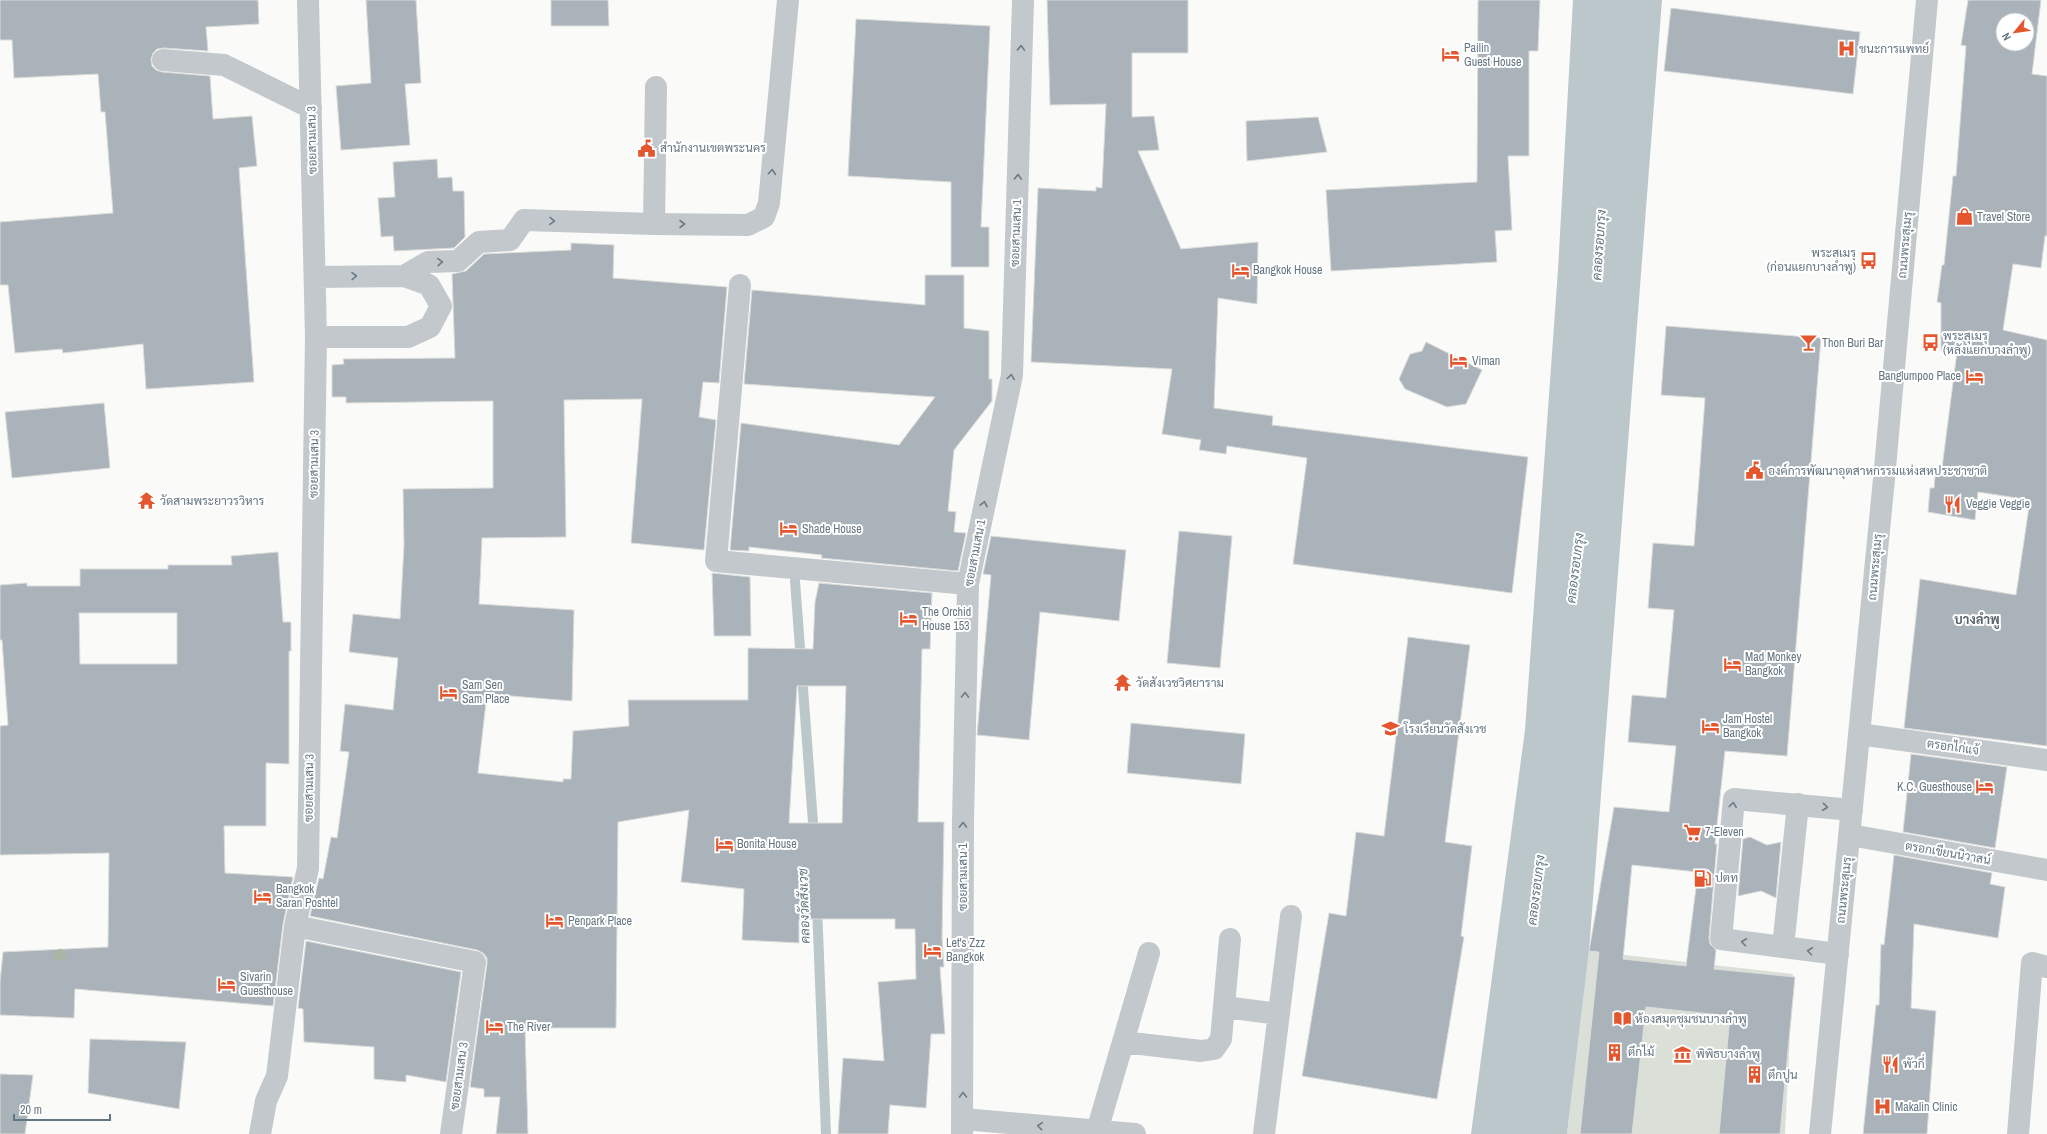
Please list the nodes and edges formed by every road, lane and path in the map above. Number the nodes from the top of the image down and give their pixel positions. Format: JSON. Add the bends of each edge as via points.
{"nodes":[{"id":1,"x":308,"y":0,"type":"edge"},
{"id":2,"x":788,"y":0,"type":"edge"},
{"id":3,"x":1023,"y":0,"type":"edge"},
{"id":4,"x":1927,"y":0,"type":"edge"},
{"id":5,"x":163,"y":60,"type":"dead end"},
{"id":6,"x":656,"y":86,"type":"dead end"},
{"id":7,"x":311,"y":108,"type":"junction"},
{"id":8,"x":654,"y":224,"type":"junction"},
{"id":9,"x":404,"y":276,"type":"junction"},
{"id":10,"x":315,"y":277,"type":"junction"},
{"id":11,"x":740,"y":285,"type":"dead end"},
{"id":12,"x":316,"y":337,"type":"junction"},
{"id":13,"x":968,"y":584,"type":"junction"},
{"id":14,"x":1859,"y":734,"type":"junction"},
{"id":15,"x":2047,"y":760,"type":"edge"},
{"id":16,"x":1798,"y":804,"type":"junction"},
{"id":17,"x":1852,"y":810,"type":"junction"},
{"id":18,"x":1850,"y":835,"type":"junction"},
{"id":19,"x":2047,"y":870,"type":"edge"},
{"id":20,"x":1291,"y":916,"type":"dead end"},
{"id":21,"x":294,"y":926,"type":"junction"},
{"id":22,"x":1230,"y":939,"type":"dead end"},
{"id":23,"x":1783,"y":947,"type":"junction"},
{"id":24,"x":1149,"y":953,"type":"dead end"},
{"id":25,"x":1838,"y":954,"type":"junction"},
{"id":26,"x":2047,"y":967,"type":"edge"},
{"id":27,"x":1225,"y":1007,"type":"junction"},
{"id":28,"x":1279,"y":1014,"type":"junction"},
{"id":29,"x":1123,"y":1042,"type":"junction"},
{"id":30,"x":962,"y":1127,"type":"edge"},
{"id":31,"x":1097,"y":1131,"type":"junction"},
{"id":32,"x":260,"y":1134,"type":"edge"},
{"id":33,"x":451,"y":1134,"type":"edge"},
{"id":34,"x":1135,"y":1134,"type":"edge"},
{"id":35,"x":1264,"y":1134,"type":"edge"},
{"id":36,"x":1820,"y":1134,"type":"edge"},
{"id":37,"x":2018,"y":1134,"type":"edge"}],
"edges":[{"from":1,"to":7,"type":"street","name":"ซอยสามเสน 3"},
{"from":8,"to":2,"type":"street","one_way":true,"via":[[748,224],[764,217],[770,203]]},
{"from":13,"to":3,"type":"street","name":"ซอยสามเสน 1","one_way":true,"via":[[1012,375]]},
{"from":4,"to":14,"type":"street","name":"ถนนพระสุเมรุ"},
{"from":5,"to":7,"type":"street","via":[[224,65]]},
{"from":6,"to":8,"type":"street"},
{"from":7,"to":10,"type":"street","name":"ซอยสามเสน 3"},
{"from":9,"to":8,"type":"street","one_way":true,"via":[[428,262],[458,261],[479,242],[510,240],[524,220]]},
{"from":10,"to":9,"type":"street","one_way":true},
{"from":9,"to":12,"type":"street","via":[[429,285],[440,306],[430,327],[408,337]]},
{"from":10,"to":12,"type":"street","name":"ซอยสามเสน 3"},
{"from":11,"to":13,"type":"street","via":[[716,561]]},
{"from":12,"to":21,"type":"street","name":"ซอยสามเสน 3","via":[[308,868]]},
{"from":30,"to":13,"type":"street","name":"ซอยสามเสน 1","one_way":true,"via":[[963,820]]},
{"from":14,"to":15,"type":"street","name":"ตรอกไก่แจ้"},
{"from":14,"to":17,"type":"street","name":"ถนนพระสุเมรุ"},
{"from":16,"to":17,"type":"street","one_way":true},
{"from":16,"to":23,"type":"street"},
{"from":23,"to":16,"type":"street","one_way":true,"via":[[1721,939],[1734,799]]},
{"from":17,"to":18,"type":"street","name":"ถนนพระสุเมรุ"},
{"from":18,"to":19,"type":"street","name":"ตรอกเขียนนิวาสน์"},
{"from":18,"to":25,"type":"street","name":"ถนนพระสุเมรุ"},
{"from":20,"to":28,"type":"street"},
{"from":21,"to":32,"type":"street","name":"ซอยสามเสน 3","via":[[278,1070],[266,1101]]},
{"from":21,"to":33,"type":"street","name":"ซอยสามเสน 3","via":[[475,962]]},
{"from":22,"to":27,"type":"street"},
{"from":25,"to":23,"type":"street","one_way":true},
{"from":24,"to":29,"type":"street"},
{"from":25,"to":36,"type":"street","name":"ถนนพระสุเมรุ"},
{"from":26,"to":37,"type":"street","via":[[2032,963]]},
{"from":27,"to":28,"type":"street"},
{"from":27,"to":29,"type":"street","via":[[1221,1039],[1214,1049],[1201,1051]]},
{"from":28,"to":35,"type":"street"},
{"from":29,"to":31,"type":"street"},
{"from":31,"to":30,"type":"street","one_way":true},
{"from":31,"to":34,"type":"street"}]}
